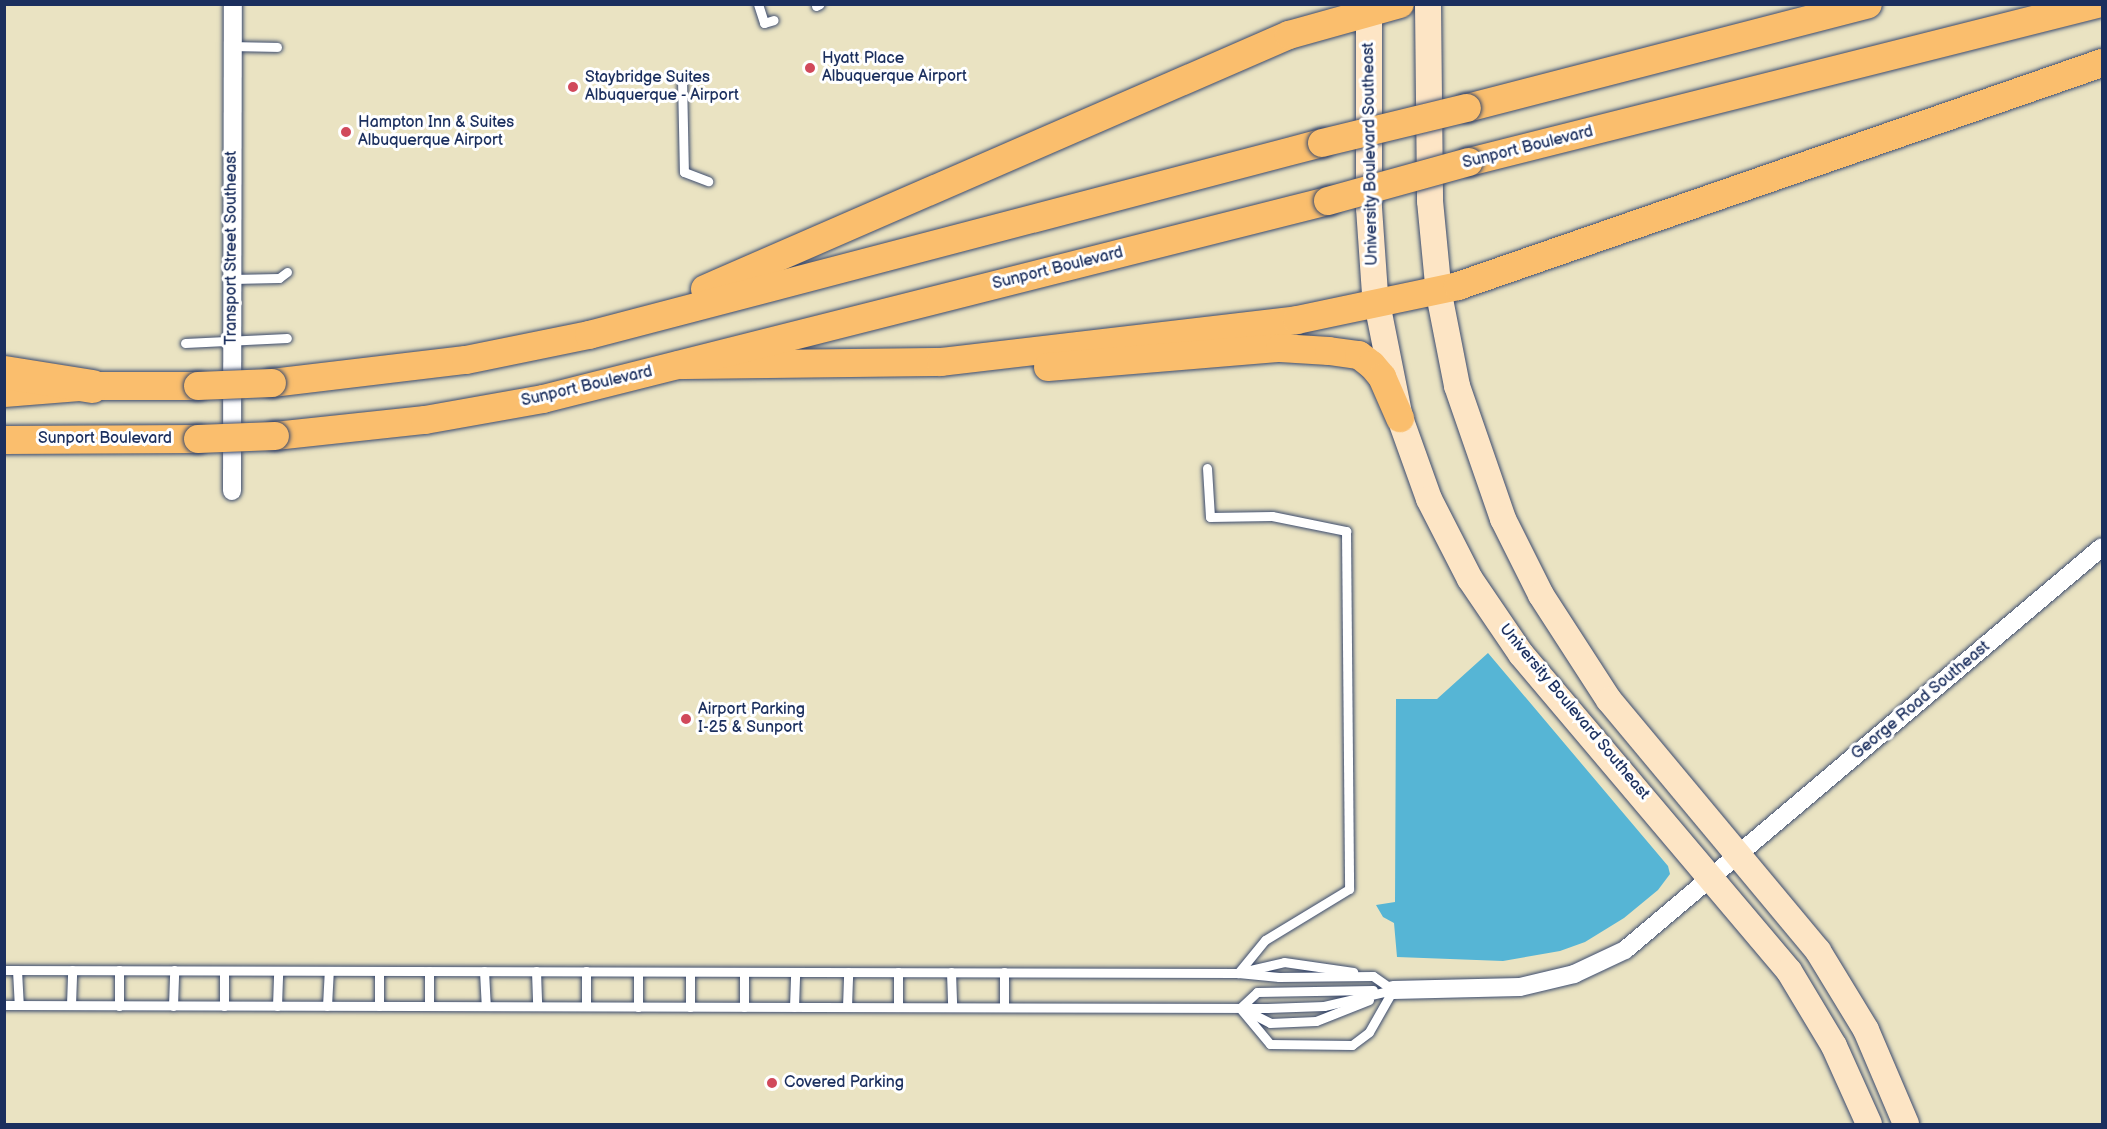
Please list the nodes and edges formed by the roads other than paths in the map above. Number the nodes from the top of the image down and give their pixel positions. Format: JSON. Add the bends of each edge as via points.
{"nodes":[{"id":1,"x":233,"y":4,"type":"edge"},
{"id":2,"x":758,"y":4,"type":"edge"},
{"id":3,"x":1317,"y":4,"type":"edge"},
{"id":4,"x":1400,"y":4,"type":"edge"},
{"id":5,"x":1428,"y":4,"type":"edge"},
{"id":6,"x":1868,"y":4,"type":"edge"},
{"id":7,"x":2097,"y":4,"type":"edge"},
{"id":8,"x":1370,"y":9,"type":"edge"},
{"id":9,"x":774,"y":20,"type":"dead end"},
{"id":10,"x":1289,"y":35,"type":"junction"},
{"id":11,"x":233,"y":46,"type":"junction"},
{"id":12,"x":277,"y":47,"type":"dead end"},
{"id":13,"x":2103,"y":63,"type":"edge"},
{"id":14,"x":682,"y":79,"type":"dead end"},
{"id":15,"x":708,"y":181,"type":"dead end"},
{"id":16,"x":287,"y":272,"type":"dead end"},
{"id":17,"x":232,"y":279,"type":"junction"},
{"id":18,"x":1438,"y":290,"type":"junction"},
{"id":19,"x":1376,"y":303,"type":"junction"},
{"id":20,"x":589,"y":334,"type":"junction"},
{"id":21,"x":287,"y":338,"type":"dead end"},
{"id":22,"x":232,"y":340,"type":"junction"},
{"id":23,"x":185,"y":343,"type":"dead end"},
{"id":24,"x":941,"y":362,"type":"junction"},
{"id":25,"x":679,"y":365,"type":"junction"},
{"id":26,"x":4,"y":372,"type":"edge"},
{"id":27,"x":92,"y":386,"type":"junction"},
{"id":28,"x":4,"y":393,"type":"edge"},
{"id":29,"x":1400,"y":418,"type":"junction"},
{"id":30,"x":4,"y":440,"type":"edge"},
{"id":31,"x":1207,"y":468,"type":"dead end"},
{"id":32,"x":232,"y":491,"type":"dead end"},
{"id":33,"x":2103,"y":547,"type":"edge"},
{"id":34,"x":1741,"y":855,"type":"junction"},
{"id":35,"x":1713,"y":878,"type":"junction"},
{"id":36,"x":4,"y":970,"type":"edge"},
{"id":37,"x":17,"y":970,"type":"junction"},
{"id":38,"x":72,"y":970,"type":"junction"},
{"id":39,"x":119,"y":970,"type":"junction"},
{"id":40,"x":174,"y":970,"type":"junction"},
{"id":41,"x":224,"y":971,"type":"junction"},
{"id":42,"x":278,"y":971,"type":"junction"},
{"id":43,"x":329,"y":971,"type":"junction"},
{"id":44,"x":379,"y":971,"type":"junction"},
{"id":45,"x":429,"y":971,"type":"junction"},
{"id":46,"x":484,"y":971,"type":"junction"},
{"id":47,"x":536,"y":971,"type":"junction"},
{"id":48,"x":586,"y":971,"type":"junction"},
{"id":49,"x":638,"y":972,"type":"junction"},
{"id":50,"x":690,"y":972,"type":"junction"},
{"id":51,"x":744,"y":972,"type":"junction"},
{"id":52,"x":795,"y":972,"type":"junction"},
{"id":53,"x":848,"y":972,"type":"junction"},
{"id":54,"x":898,"y":972,"type":"junction"},
{"id":55,"x":951,"y":972,"type":"junction"},
{"id":56,"x":1004,"y":972,"type":"junction"},
{"id":57,"x":1238,"y":973,"type":"junction"},
{"id":58,"x":1373,"y":976,"type":"junction"},
{"id":59,"x":1393,"y":990,"type":"junction"},
{"id":60,"x":4,"y":1005,"type":"edge"},
{"id":61,"x":19,"y":1005,"type":"junction"},
{"id":62,"x":71,"y":1005,"type":"junction"},
{"id":63,"x":119,"y":1006,"type":"junction"},
{"id":64,"x":173,"y":1006,"type":"junction"},
{"id":65,"x":224,"y":1006,"type":"junction"},
{"id":66,"x":277,"y":1006,"type":"junction"},
{"id":67,"x":327,"y":1006,"type":"junction"},
{"id":68,"x":379,"y":1006,"type":"junction"},
{"id":69,"x":429,"y":1006,"type":"junction"},
{"id":70,"x":486,"y":1006,"type":"junction"},
{"id":71,"x":537,"y":1006,"type":"junction"},
{"id":72,"x":586,"y":1006,"type":"junction"},
{"id":73,"x":638,"y":1007,"type":"junction"},
{"id":74,"x":690,"y":1007,"type":"junction"},
{"id":75,"x":744,"y":1007,"type":"junction"},
{"id":76,"x":794,"y":1007,"type":"junction"},
{"id":77,"x":847,"y":1007,"type":"junction"},
{"id":78,"x":898,"y":1007,"type":"junction"},
{"id":79,"x":952,"y":1007,"type":"junction"},
{"id":80,"x":1004,"y":1007,"type":"junction"},
{"id":81,"x":1240,"y":1008,"type":"junction"},
{"id":82,"x":1869,"y":1125,"type":"edge"},
{"id":83,"x":1906,"y":1125,"type":"edge"}],
"edges":[{"from":1,"to":11,"type":"street","name":"Transport Street Southeast"},
{"from":2,"to":9,"type":"lane","via":[[764,23]]},
{"from":3,"to":10,"type":"main road"},
{"from":4,"to":8,"type":"main road"},
{"from":5,"to":18,"type":"main road","via":[[1430,201]]},
{"from":6,"to":20,"type":"main road","bridge":true},
{"from":7,"to":25,"type":"main road","name":"Sunport Boulevard","bridge":true},
{"from":8,"to":10,"type":"main road"},
{"from":8,"to":19,"type":"main road","name":"University Boulevard Southeast","via":[[1369,208]]},
{"from":10,"to":20,"type":"main road","via":[[957,177],[838,234]]},
{"from":11,"to":12,"type":"lane"},
{"from":11,"to":17,"type":"street","name":"Transport Street Southeast"},
{"from":13,"to":18,"type":"main road"},
{"from":14,"to":15,"type":"lane","via":[[684,172]]},
{"from":16,"to":17,"type":"lane","via":[[279,278]]},
{"from":17,"to":22,"type":"street","name":"Transport Street Southeast"},
{"from":18,"to":19,"type":"main road"},
{"from":18,"to":34,"type":"main road","via":[[1470,431],[1503,519],[1540,595],[1609,700]]},
{"from":19,"to":24,"type":"main road","via":[[1297,320]]},
{"from":19,"to":29,"type":"main road","name":"University Boulevard Southeast"},
{"from":20,"to":27,"type":"main road","bridge":true,"via":[[466,360],[272,383]]},
{"from":21,"to":22,"type":"lane"},
{"from":22,"to":23,"type":"lane"},
{"from":22,"to":32,"type":"street","name":"Transport Street Southeast"},
{"from":24,"to":25,"type":"main road"},
{"from":24,"to":29,"type":"main road","via":[[1005,371],[1280,348],[1329,351],[1359,355],[1372,365],[1382,377]]},
{"from":25,"to":30,"type":"main road","name":"Sunport Boulevard","bridge":true,"via":[[484,411],[366,428],[198,439]]},
{"from":26,"to":27,"type":"highway"},
{"from":27,"to":28,"type":"main road"},
{"from":29,"to":35,"type":"main road","name":"University Boulevard Southeast","via":[[1448,540],[1494,617]]},
{"from":31,"to":57,"type":"lane","via":[[1210,517],[1272,516],[1346,531],[1349,889],[1265,940]]},
{"from":33,"to":34,"type":"street","name":"George Road Southeast"},
{"from":34,"to":35,"type":"street","name":"George Road Southeast"},
{"from":34,"to":83,"type":"main road","via":[[1790,914],[1843,990],[1886,1072]]},
{"from":35,"to":59,"type":"street","name":"George Road Southeast","via":[[1641,939],[1574,974],[1502,989]]},
{"from":35,"to":82,"type":"main road","name":"University Boulevard Southeast","via":[[1769,945],[1813,1008],[1854,1086]]},
{"from":36,"to":37,"type":"lane"},
{"from":37,"to":38,"type":"lane"},
{"from":37,"to":61,"type":"lane"},
{"from":38,"to":39,"type":"lane"},
{"from":38,"to":62,"type":"lane"},
{"from":39,"to":40,"type":"lane"},
{"from":39,"to":63,"type":"lane"},
{"from":40,"to":41,"type":"lane"},
{"from":40,"to":64,"type":"lane"},
{"from":41,"to":42,"type":"lane"},
{"from":41,"to":65,"type":"lane"},
{"from":42,"to":43,"type":"lane"},
{"from":42,"to":66,"type":"lane"},
{"from":43,"to":44,"type":"lane"},
{"from":43,"to":67,"type":"lane"},
{"from":44,"to":45,"type":"lane"},
{"from":44,"to":68,"type":"lane"},
{"from":45,"to":46,"type":"lane"},
{"from":45,"to":69,"type":"lane"},
{"from":46,"to":47,"type":"lane"},
{"from":46,"to":70,"type":"lane"},
{"from":47,"to":48,"type":"lane"},
{"from":47,"to":71,"type":"lane"},
{"from":48,"to":49,"type":"lane"},
{"from":48,"to":72,"type":"lane"},
{"from":49,"to":50,"type":"lane"},
{"from":49,"to":73,"type":"lane"},
{"from":50,"to":51,"type":"lane"},
{"from":50,"to":74,"type":"lane"},
{"from":51,"to":52,"type":"lane"},
{"from":51,"to":75,"type":"lane"},
{"from":52,"to":53,"type":"lane"},
{"from":52,"to":76,"type":"lane"},
{"from":53,"to":54,"type":"lane"},
{"from":53,"to":77,"type":"lane"},
{"from":54,"to":55,"type":"lane"},
{"from":54,"to":78,"type":"lane"},
{"from":55,"to":56,"type":"lane"},
{"from":55,"to":79,"type":"lane"},
{"from":56,"to":57,"type":"lane"},
{"from":56,"to":80,"type":"lane"},
{"from":57,"to":58,"type":"lane","via":[[1279,977]]},
{"from":57,"to":58,"type":"lane","via":[[1284,962],[1303,962]]},
{"from":58,"to":59,"type":"lane"},
{"from":59,"to":81,"type":"lane","via":[[1324,1006]]},
{"from":59,"to":81,"type":"lane","via":[[1257,992]]},
{"from":59,"to":81,"type":"lane","via":[[1316,1022],[1270,1023]]},
{"from":59,"to":81,"type":"lane","via":[[1369,1032],[1352,1045],[1270,1044]]},
{"from":60,"to":61,"type":"lane"},
{"from":61,"to":62,"type":"lane"},
{"from":62,"to":63,"type":"lane"},
{"from":63,"to":64,"type":"lane"},
{"from":64,"to":65,"type":"lane"},
{"from":65,"to":66,"type":"lane"},
{"from":66,"to":67,"type":"lane"},
{"from":67,"to":68,"type":"lane"},
{"from":68,"to":69,"type":"lane"},
{"from":69,"to":70,"type":"lane"},
{"from":70,"to":71,"type":"lane"},
{"from":71,"to":72,"type":"lane"},
{"from":72,"to":73,"type":"lane"},
{"from":73,"to":74,"type":"lane"},
{"from":74,"to":75,"type":"lane"},
{"from":75,"to":76,"type":"lane"},
{"from":76,"to":77,"type":"lane"},
{"from":77,"to":78,"type":"lane"},
{"from":78,"to":79,"type":"lane"},
{"from":79,"to":80,"type":"lane"},
{"from":80,"to":81,"type":"lane"}]}
